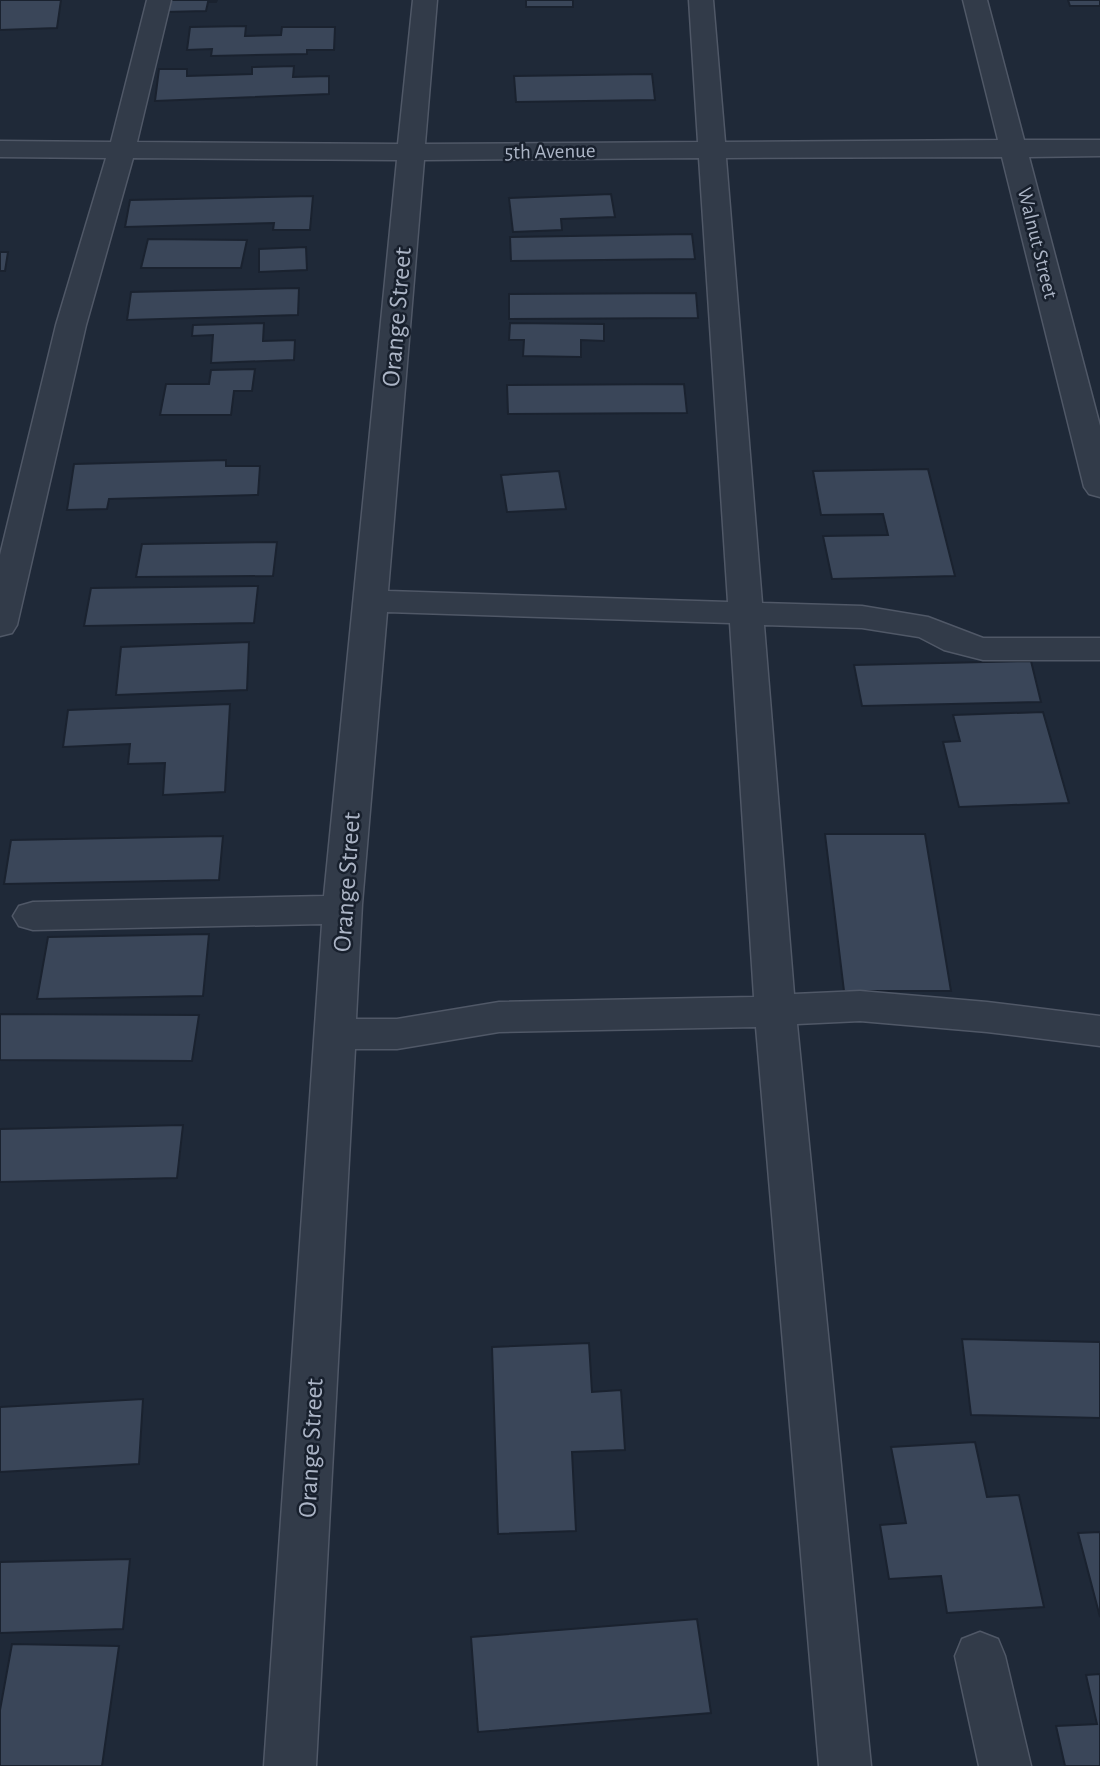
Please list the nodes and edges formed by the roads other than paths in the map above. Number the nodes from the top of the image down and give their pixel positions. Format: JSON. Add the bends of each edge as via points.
{"nodes":[{"id":1,"x":159,"y":0,"type":"edge"},
{"id":2,"x":425,"y":0,"type":"edge"},
{"id":3,"x":701,"y":0,"type":"edge"},
{"id":4,"x":975,"y":0,"type":"edge"},
{"id":5,"x":1014,"y":146,"type":"junction"},
{"id":6,"x":1100,"y":148,"type":"edge"},
{"id":7,"x":0,"y":149,"type":"edge"},
{"id":8,"x":712,"y":149,"type":"junction"},
{"id":9,"x":122,"y":150,"type":"junction"},
{"id":10,"x":411,"y":152,"type":"junction"},
{"id":11,"x":1100,"y":487,"type":"edge"},
{"id":12,"x":370,"y":601,"type":"junction"},
{"id":13,"x":746,"y":612,"type":"junction"},
{"id":14,"x":0,"y":625,"type":"edge"},
{"id":15,"x":1100,"y":649,"type":"edge"},
{"id":16,"x":343,"y":910,"type":"junction"},
{"id":17,"x":33,"y":916,"type":"dead end"},
{"id":18,"x":776,"y":1010,"type":"junction"},
{"id":19,"x":1100,"y":1031,"type":"edge"},
{"id":20,"x":335,"y":1034,"type":"junction"},
{"id":21,"x":980,"y":1656,"type":"dead end"},
{"id":22,"x":290,"y":1766,"type":"edge"},
{"id":23,"x":845,"y":1766,"type":"edge"},
{"id":24,"x":1005,"y":1766,"type":"edge"}],
"edges":[{"from":1,"to":9,"type":"street"},
{"from":2,"to":10,"type":"street","name":"Orange Street"},
{"from":3,"to":8,"type":"street"},
{"from":4,"to":5,"type":"street","name":"Walnut Street"},
{"from":5,"to":6,"type":"street","name":"5th Avenue"},
{"from":5,"to":8,"type":"street","name":"5th Avenue"},
{"from":5,"to":11,"type":"street","name":"Walnut Street"},
{"from":7,"to":9,"type":"street","name":"5th Avenue"},
{"from":8,"to":10,"type":"street","name":"5th Avenue"},
{"from":8,"to":13,"type":"street"},
{"from":9,"to":10,"type":"street","name":"5th Avenue"},
{"from":9,"to":14,"type":"street","via":[[71,325]]},
{"from":10,"to":12,"type":"street","name":"Orange Street"},
{"from":12,"to":13,"type":"street"},
{"from":12,"to":16,"type":"street","name":"Orange Street"},
{"from":13,"to":15,"type":"street","via":[[862,617],[928,628],[983,649]]},
{"from":13,"to":18,"type":"street"},
{"from":16,"to":17,"type":"street"},
{"from":16,"to":20,"type":"street","name":"Orange Street"},
{"from":18,"to":19,"type":"street","via":[[860,1006]]},
{"from":18,"to":20,"type":"street","via":[[499,1017],[397,1034]]},
{"from":18,"to":23,"type":"street"},
{"from":20,"to":22,"type":"street","name":"Orange Street"},
{"from":21,"to":24,"type":"street"}]}
